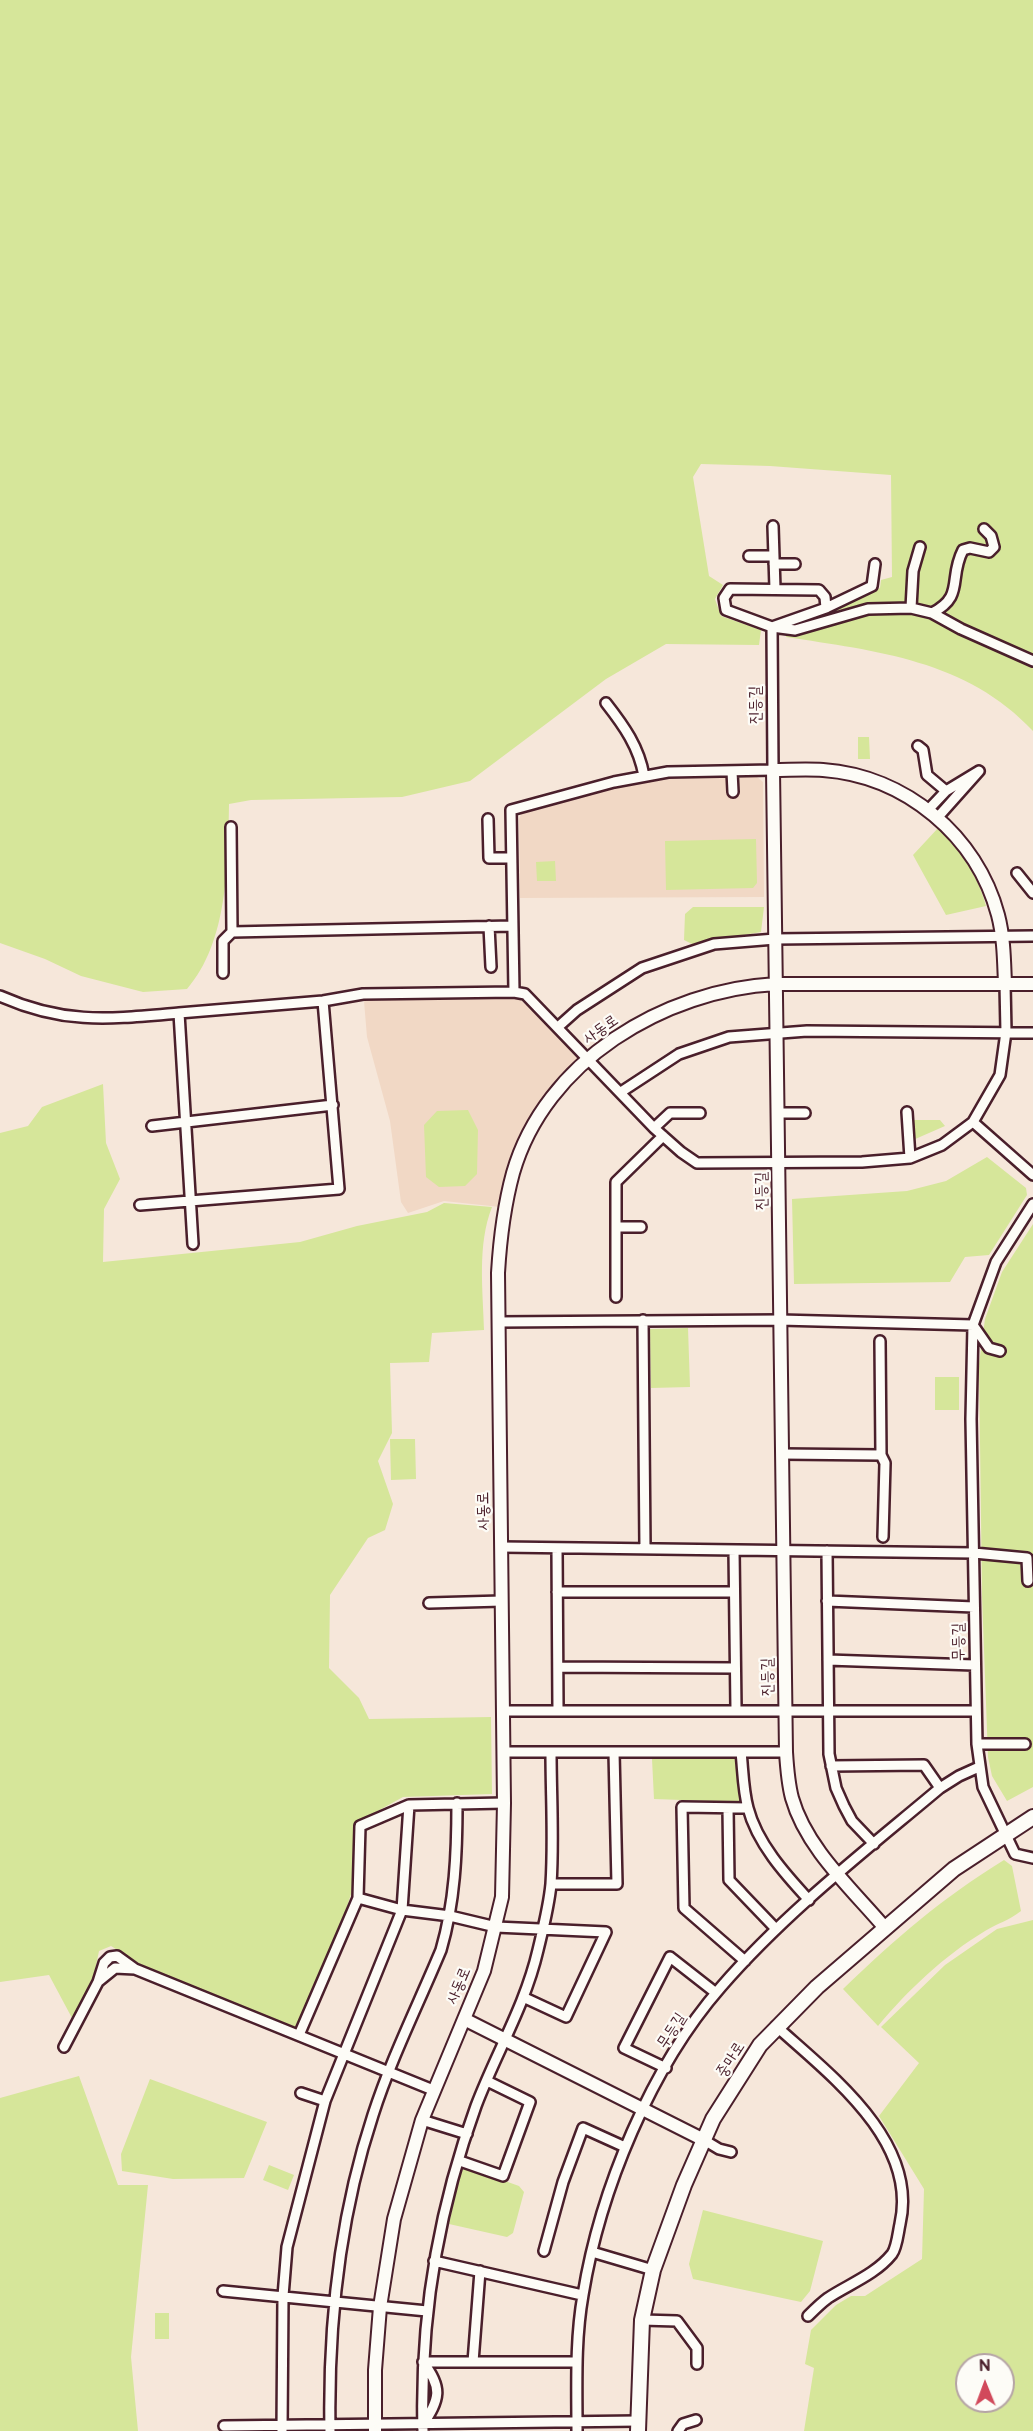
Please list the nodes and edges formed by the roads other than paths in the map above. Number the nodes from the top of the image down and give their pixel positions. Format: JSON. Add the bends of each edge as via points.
{"nodes":[{"id":1,"x":773,"y":526,"type":"dead end"},
{"id":2,"x":984,"y":529,"type":"dead end"},
{"id":3,"x":920,"y":547,"type":"dead end"},
{"id":4,"x":750,"y":556,"type":"dead end"},
{"id":5,"x":773,"y":560,"type":"junction"},
{"id":6,"x":795,"y":564,"type":"dead end"},
{"id":7,"x":875,"y":564,"type":"dead end"},
{"id":8,"x":775,"y":589,"type":"junction"},
{"id":9,"x":826,"y":608,"type":"junction"},
{"id":10,"x":911,"y":608,"type":"junction"},
{"id":11,"x":932,"y":613,"type":"junction"},
{"id":12,"x":772,"y":627,"type":"junction"},
{"id":13,"x":1033,"y":661,"type":"edge"},
{"id":14,"x":606,"y":703,"type":"dead end"},
{"id":15,"x":918,"y":746,"type":"dead end"},
{"id":16,"x":773,"y":770,"type":"junction"},
{"id":17,"x":732,"y":771,"type":"junction"},
{"id":18,"x":644,"y":776,"type":"junction"},
{"id":19,"x":946,"y":791,"type":"junction"},
{"id":20,"x":732,"y":792,"type":"dead end"},
{"id":21,"x":933,"y":814,"type":"junction"},
{"id":22,"x":488,"y":819,"type":"dead end"},
{"id":23,"x":231,"y":827,"type":"dead end"},
{"id":24,"x":511,"y":858,"type":"junction"},
{"id":25,"x":1017,"y":873,"type":"dead end"},
{"id":26,"x":1033,"y":892,"type":"edge"},
{"id":27,"x":489,"y":926,"type":"junction"},
{"id":28,"x":512,"y":926,"type":"junction"},
{"id":29,"x":232,"y":932,"type":"junction"},
{"id":30,"x":1003,"y":936,"type":"junction"},
{"id":31,"x":1033,"y":936,"type":"edge"},
{"id":32,"x":775,"y":939,"type":"junction"},
{"id":33,"x":491,"y":967,"type":"dead end"},
{"id":34,"x":223,"y":973,"type":"dead end"},
{"id":35,"x":776,"y":984,"type":"junction"},
{"id":36,"x":1005,"y":984,"type":"junction"},
{"id":37,"x":1033,"y":984,"type":"edge"},
{"id":38,"x":514,"y":992,"type":"junction"},
{"id":39,"x":0,"y":996,"type":"edge"},
{"id":40,"x":323,"y":1001,"type":"junction"},
{"id":41,"x":179,"y":1013,"type":"junction"},
{"id":42,"x":558,"y":1027,"type":"junction"},
{"id":43,"x":776,"y":1032,"type":"junction"},
{"id":44,"x":1006,"y":1032,"type":"junction"},
{"id":45,"x":1033,"y":1033,"type":"edge"},
{"id":46,"x":589,"y":1058,"type":"junction"},
{"id":47,"x":621,"y":1092,"type":"junction"},
{"id":48,"x":333,"y":1105,"type":"junction"},
{"id":49,"x":907,"y":1112,"type":"dead end"},
{"id":50,"x":700,"y":1113,"type":"dead end"},
{"id":51,"x":777,"y":1113,"type":"junction"},
{"id":52,"x":805,"y":1113,"type":"dead end"},
{"id":53,"x":973,"y":1122,"type":"junction"},
{"id":54,"x":185,"y":1123,"type":"junction"},
{"id":55,"x":152,"y":1126,"type":"dead end"},
{"id":56,"x":654,"y":1128,"type":"junction"},
{"id":57,"x":663,"y":1136,"type":"junction"},
{"id":58,"x":910,"y":1158,"type":"junction"},
{"id":59,"x":778,"y":1163,"type":"junction"},
{"id":60,"x":1033,"y":1175,"type":"edge"},
{"id":61,"x":190,"y":1202,"type":"junction"},
{"id":62,"x":1033,"y":1204,"type":"edge"},
{"id":63,"x":140,"y":1205,"type":"dead end"},
{"id":64,"x":616,"y":1227,"type":"junction"},
{"id":65,"x":641,"y":1227,"type":"dead end"},
{"id":66,"x":193,"y":1244,"type":"dead end"},
{"id":67,"x":616,"y":1297,"type":"dead end"},
{"id":68,"x":643,"y":1320,"type":"junction"},
{"id":69,"x":780,"y":1320,"type":"junction"},
{"id":70,"x":498,"y":1322,"type":"junction"},
{"id":71,"x":973,"y":1325,"type":"junction"},
{"id":72,"x":880,"y":1341,"type":"dead end"},
{"id":73,"x":1000,"y":1351,"type":"dead end"},
{"id":74,"x":782,"y":1454,"type":"junction"},
{"id":75,"x":881,"y":1455,"type":"junction"},
{"id":76,"x":883,"y":1537,"type":"dead end"},
{"id":77,"x":501,"y":1547,"type":"junction"},
{"id":78,"x":557,"y":1548,"type":"junction"},
{"id":79,"x":645,"y":1549,"type":"junction"},
{"id":80,"x":734,"y":1550,"type":"junction"},
{"id":81,"x":783,"y":1550,"type":"junction"},
{"id":82,"x":827,"y":1551,"type":"junction"},
{"id":83,"x":974,"y":1553,"type":"junction"},
{"id":84,"x":1028,"y":1581,"type":"dead end"},
{"id":85,"x":557,"y":1592,"type":"junction"},
{"id":86,"x":734,"y":1592,"type":"junction"},
{"id":87,"x":502,"y":1601,"type":"junction"},
{"id":88,"x":827,"y":1601,"type":"junction"},
{"id":89,"x":429,"y":1603,"type":"dead end"},
{"id":90,"x":974,"y":1607,"type":"junction"},
{"id":91,"x":828,"y":1660,"type":"junction"},
{"id":92,"x":974,"y":1665,"type":"junction"},
{"id":93,"x":558,"y":1667,"type":"junction"},
{"id":94,"x":735,"y":1668,"type":"junction"},
{"id":95,"x":736,"y":1709,"type":"junction"},
{"id":96,"x":558,"y":1710,"type":"junction"},
{"id":97,"x":785,"y":1710,"type":"junction"},
{"id":98,"x":829,"y":1710,"type":"junction"},
{"id":99,"x":504,"y":1711,"type":"junction"},
{"id":100,"x":976,"y":1711,"type":"junction"},
{"id":101,"x":977,"y":1744,"type":"junction"},
{"id":102,"x":1025,"y":1744,"type":"dead end"},
{"id":103,"x":504,"y":1752,"type":"junction"},
{"id":104,"x":551,"y":1752,"type":"junction"},
{"id":105,"x":614,"y":1752,"type":"junction"},
{"id":106,"x":741,"y":1752,"type":"junction"},
{"id":107,"x":786,"y":1752,"type":"junction"},
{"id":108,"x":831,"y":1766,"type":"junction"},
{"id":109,"x":979,"y":1767,"type":"junction"},
{"id":110,"x":940,"y":1788,"type":"junction"},
{"id":111,"x":457,"y":1803,"type":"junction"},
{"id":112,"x":504,"y":1803,"type":"junction"},
{"id":113,"x":409,"y":1805,"type":"junction"},
{"id":114,"x":728,"y":1808,"type":"junction"},
{"id":115,"x":748,"y":1808,"type":"junction"},
{"id":116,"x":1033,"y":1817,"type":"edge"},
{"id":117,"x":1005,"y":1834,"type":"junction"},
{"id":118,"x":874,"y":1844,"type":"junction"},
{"id":119,"x":1033,"y":1858,"type":"edge"},
{"id":120,"x":839,"y":1874,"type":"junction"},
{"id":121,"x":551,"y":1884,"type":"junction"},
{"id":122,"x":358,"y":1898,"type":"junction"},
{"id":123,"x":808,"y":1900,"type":"junction"},
{"id":124,"x":402,"y":1910,"type":"junction"},
{"id":125,"x":450,"y":1916,"type":"junction"},
{"id":126,"x":496,"y":1927,"type":"junction"},
{"id":127,"x":885,"y":1928,"type":"junction"},
{"id":128,"x":543,"y":1929,"type":"junction"},
{"id":129,"x":776,"y":1929,"type":"junction"},
{"id":130,"x":745,"y":1961,"type":"junction"},
{"id":131,"x":716,"y":1993,"type":"junction"},
{"id":132,"x":525,"y":1998,"type":"junction"},
{"id":133,"x":464,"y":2019,"type":"junction"},
{"id":134,"x":776,"y":2026,"type":"junction"},
{"id":135,"x":299,"y":2035,"type":"junction"},
{"id":136,"x":505,"y":2040,"type":"junction"},
{"id":137,"x":64,"y":2047,"type":"dead end"},
{"id":138,"x":342,"y":2053,"type":"junction"},
{"id":139,"x":666,"y":2068,"type":"junction"},
{"id":140,"x":390,"y":2072,"type":"junction"},
{"id":141,"x":487,"y":2081,"type":"junction"},
{"id":142,"x":433,"y":2090,"type":"junction"},
{"id":143,"x":301,"y":2093,"type":"dead end"},
{"id":144,"x":324,"y":2101,"type":"junction"},
{"id":145,"x":642,"y":2110,"type":"junction"},
{"id":146,"x":422,"y":2120,"type":"junction"},
{"id":147,"x":467,"y":2134,"type":"junction"},
{"id":148,"x":704,"y":2140,"type":"junction"},
{"id":149,"x":626,"y":2147,"type":"junction"},
{"id":150,"x":731,"y":2152,"type":"dead end"},
{"id":151,"x":460,"y":2161,"type":"junction"},
{"id":152,"x":544,"y":2251,"type":"dead end"},
{"id":153,"x":592,"y":2252,"type":"junction"},
{"id":154,"x":435,"y":2261,"type":"junction"},
{"id":155,"x":653,"y":2270,"type":"junction"},
{"id":156,"x":480,"y":2271,"type":"junction"},
{"id":157,"x":222,"y":2291,"type":"dead end"},
{"id":158,"x":582,"y":2295,"type":"junction"},
{"id":159,"x":283,"y":2296,"type":"junction"},
{"id":160,"x":333,"y":2301,"type":"junction"},
{"id":161,"x":380,"y":2307,"type":"junction"},
{"id":162,"x":427,"y":2311,"type":"junction"},
{"id":163,"x":808,"y":2316,"type":"dead end"},
{"id":164,"x":642,"y":2319,"type":"junction"},
{"id":165,"x":423,"y":2362,"type":"junction"},
{"id":166,"x":473,"y":2362,"type":"junction"},
{"id":167,"x":577,"y":2362,"type":"junction"},
{"id":168,"x":697,"y":2364,"type":"dead end"},
{"id":169,"x":696,"y":2420,"type":"dead end"},
{"id":170,"x":224,"y":2426,"type":"dead end"},
{"id":171,"x":638,"y":2426,"type":"edge"},
{"id":172,"x":282,"y":2427,"type":"edge"},
{"id":173,"x":577,"y":2427,"type":"edge"},
{"id":174,"x":330,"y":2428,"type":"edge"},
{"id":175,"x":375,"y":2428,"type":"edge"},
{"id":176,"x":423,"y":2428,"type":"edge"},
{"id":177,"x":678,"y":2431,"type":"edge"}],
"edges":[{"from":1,"to":5,"type":"street"},
{"from":2,"to":11,"type":"street","via":[[992,536],[994,547],[989,552],[963,550],[948,605]]},
{"from":3,"to":10,"type":"street","via":[[912,571]]},
{"from":4,"to":5,"type":"street"},
{"from":5,"to":6,"type":"street"},
{"from":5,"to":8,"type":"street"},
{"from":7,"to":9,"type":"street","via":[[872,586]]},
{"from":8,"to":9,"type":"street","via":[[819,590],[825,597]]},
{"from":8,"to":12,"type":"street","via":[[730,589],[724,598],[726,610]]},
{"from":9,"to":12,"type":"street"},
{"from":10,"to":11,"type":"street"},
{"from":10,"to":12,"type":"street","via":[[868,609],[795,630]]},
{"from":11,"to":13,"type":"street"},
{"from":12,"to":16,"type":"street","name":"진등길"},
{"from":14,"to":18,"type":"street","via":[[629,734]]},
{"from":15,"to":19,"type":"street","via":[[923,750],[927,775]]},
{"from":16,"to":17,"type":"street"},
{"from":16,"to":21,"type":"street","via":[[824,770],[853,776],[903,793]]},
{"from":16,"to":32,"type":"street","name":"진등길"},
{"from":17,"to":18,"type":"street"},
{"from":17,"to":20,"type":"street"},
{"from":18,"to":24,"type":"street","via":[[511,810]]},
{"from":19,"to":21,"type":"street"},
{"from":19,"to":21,"type":"street","via":[[979,771]]},
{"from":21,"to":30,"type":"street","via":[[969,851],[982,874]]},
{"from":22,"to":24,"type":"street","via":[[489,858]]},
{"from":23,"to":29,"type":"street"},
{"from":24,"to":28,"type":"street"},
{"from":25,"to":26,"type":"street"},
{"from":27,"to":28,"type":"street"},
{"from":27,"to":29,"type":"street"},
{"from":27,"to":33,"type":"street"},
{"from":28,"to":38,"type":"street"},
{"from":29,"to":34,"type":"street","via":[[223,941]]},
{"from":30,"to":31,"type":"street"},
{"from":30,"to":32,"type":"street"},
{"from":30,"to":36,"type":"street"},
{"from":32,"to":35,"type":"street","name":"진등길"},
{"from":32,"to":42,"type":"street","via":[[714,944],[642,968]]},
{"from":35,"to":36,"type":"street","name":"사동로"},
{"from":35,"to":43,"type":"street","name":"진등길"},
{"from":35,"to":46,"type":"street","name":"사동로","via":[[709,994],[667,1008]]},
{"from":36,"to":37,"type":"street","name":"사동로"},
{"from":36,"to":44,"type":"street"},
{"from":38,"to":40,"type":"street","via":[[363,994]]},
{"from":38,"to":42,"type":"street","via":[[525,994]]},
{"from":39,"to":41,"type":"street","via":[[30,1009],[82,1019]]},
{"from":40,"to":41,"type":"street"},
{"from":40,"to":48,"type":"street"},
{"from":41,"to":54,"type":"street"},
{"from":42,"to":46,"type":"street"},
{"from":43,"to":44,"type":"street"},
{"from":43,"to":47,"type":"street","via":[[729,1037],[680,1054]]},
{"from":43,"to":51,"type":"street","name":"진등길"},
{"from":44,"to":45,"type":"street"},
{"from":44,"to":53,"type":"street","via":[[1000,1075]]},
{"from":46,"to":47,"type":"street"},
{"from":46,"to":70,"type":"street","name":"사동로","via":[[547,1104],[513,1172],[500,1242]]},
{"from":47,"to":56,"type":"street"},
{"from":48,"to":54,"type":"street"},
{"from":48,"to":61,"type":"street","via":[[339,1189]]},
{"from":49,"to":58,"type":"street"},
{"from":50,"to":56,"type":"street","via":[[670,1113]]},
{"from":51,"to":52,"type":"street"},
{"from":51,"to":59,"type":"street","name":"진등길"},
{"from":53,"to":58,"type":"street","via":[[942,1145]]},
{"from":53,"to":60,"type":"street"},
{"from":54,"to":55,"type":"street"},
{"from":54,"to":61,"type":"street"},
{"from":56,"to":57,"type":"street"},
{"from":57,"to":59,"type":"street","via":[[697,1162]]},
{"from":57,"to":64,"type":"street","via":[[616,1182]]},
{"from":58,"to":59,"type":"street"},
{"from":59,"to":69,"type":"street","name":"진등길"},
{"from":61,"to":63,"type":"street"},
{"from":61,"to":66,"type":"street"},
{"from":62,"to":71,"type":"street","name":"무등길","via":[[996,1262]]},
{"from":64,"to":65,"type":"street"},
{"from":64,"to":67,"type":"street"},
{"from":68,"to":69,"type":"street"},
{"from":68,"to":70,"type":"street"},
{"from":68,"to":79,"type":"street"},
{"from":69,"to":71,"type":"street"},
{"from":69,"to":74,"type":"street","name":"진등길"},
{"from":70,"to":77,"type":"street","name":"사동로"},
{"from":71,"to":73,"type":"street","via":[[989,1348]]},
{"from":71,"to":83,"type":"street","name":"무등길"},
{"from":72,"to":75,"type":"street"},
{"from":74,"to":75,"type":"street"},
{"from":74,"to":81,"type":"street","name":"진등길"},
{"from":75,"to":76,"type":"street","via":[[885,1463]]},
{"from":77,"to":78,"type":"street"},
{"from":77,"to":87,"type":"street","name":"사동로"},
{"from":78,"to":79,"type":"street"},
{"from":78,"to":85,"type":"street"},
{"from":79,"to":80,"type":"street"},
{"from":80,"to":81,"type":"street"},
{"from":80,"to":86,"type":"street"},
{"from":81,"to":82,"type":"street"},
{"from":81,"to":97,"type":"street","name":"진등길"},
{"from":82,"to":83,"type":"street"},
{"from":82,"to":88,"type":"street"},
{"from":83,"to":84,"type":"street","via":[[1027,1558]]},
{"from":83,"to":90,"type":"street","name":"무등길"},
{"from":85,"to":86,"type":"street"},
{"from":85,"to":93,"type":"street"},
{"from":86,"to":94,"type":"street"},
{"from":87,"to":89,"type":"street"},
{"from":87,"to":99,"type":"street","name":"사동로"},
{"from":88,"to":90,"type":"street"},
{"from":88,"to":91,"type":"street"},
{"from":90,"to":92,"type":"street","name":"무등길"},
{"from":91,"to":92,"type":"street"},
{"from":91,"to":98,"type":"street"},
{"from":92,"to":100,"type":"street","name":"무등길"},
{"from":93,"to":94,"type":"street"},
{"from":93,"to":96,"type":"street"},
{"from":94,"to":95,"type":"street"},
{"from":95,"to":96,"type":"street"},
{"from":95,"to":97,"type":"street"},
{"from":96,"to":99,"type":"street"},
{"from":97,"to":98,"type":"street"},
{"from":97,"to":107,"type":"street","name":"진등길"},
{"from":98,"to":100,"type":"street"},
{"from":98,"to":108,"type":"street"},
{"from":99,"to":103,"type":"street","name":"사동로"},
{"from":100,"to":101,"type":"street","name":"무등길"},
{"from":101,"to":102,"type":"street"},
{"from":101,"to":109,"type":"street","name":"무등길"},
{"from":103,"to":104,"type":"street"},
{"from":103,"to":112,"type":"street","name":"사동로"},
{"from":104,"to":105,"type":"street"},
{"from":104,"to":121,"type":"street"},
{"from":105,"to":106,"type":"street"},
{"from":105,"to":121,"type":"street","via":[[617,1884]]},
{"from":106,"to":107,"type":"street"},
{"from":106,"to":115,"type":"street"},
{"from":107,"to":120,"type":"street","name":"진등길","via":[[792,1799],[802,1823]]},
{"from":108,"to":110,"type":"street","via":[[924,1765]]},
{"from":108,"to":118,"type":"street","via":[[836,1788],[852,1821]]},
{"from":109,"to":110,"type":"street","name":"무등길"},
{"from":109,"to":117,"type":"street","name":"무등길","via":[[983,1787]]},
{"from":110,"to":118,"type":"street","name":"무등길"},
{"from":111,"to":112,"type":"street"},
{"from":111,"to":113,"type":"street"},
{"from":111,"to":125,"type":"street"},
{"from":112,"to":126,"type":"street","name":"사동로","via":[[504,1858]]},
{"from":113,"to":122,"type":"street","via":[[360,1826]]},
{"from":113,"to":124,"type":"street"},
{"from":114,"to":115,"type":"street"},
{"from":114,"to":129,"type":"street","via":[[729,1880]]},
{"from":114,"to":130,"type":"street","via":[[682,1808],[684,1908]]},
{"from":115,"to":123,"type":"street","via":[[777,1862]]},
{"from":116,"to":117,"type":"main road","name":"중마로"},
{"from":117,"to":119,"type":"street","name":"무등길","via":[[1015,1854]]},
{"from":117,"to":127,"type":"main road","name":"중마로","via":[[954,1869]]},
{"from":118,"to":120,"type":"street","name":"무등길"},
{"from":120,"to":123,"type":"street","name":"무등길"},
{"from":120,"to":127,"type":"street","name":"진등길"},
{"from":121,"to":128,"type":"street"},
{"from":122,"to":124,"type":"street"},
{"from":122,"to":135,"type":"street"},
{"from":123,"to":129,"type":"street","name":"무등길"},
{"from":124,"to":125,"type":"street"},
{"from":124,"to":138,"type":"street"},
{"from":125,"to":126,"type":"street"},
{"from":125,"to":140,"type":"street","via":[[441,1950]]},
{"from":126,"to":128,"type":"street"},
{"from":126,"to":133,"type":"street","name":"사동로","via":[[484,1971]]},
{"from":127,"to":134,"type":"main road","name":"중마로"},
{"from":128,"to":132,"type":"street"},
{"from":128,"to":132,"type":"street","via":[[606,1932],[566,2017]]},
{"from":129,"to":130,"type":"street","name":"무등길"},
{"from":130,"to":131,"type":"street","name":"무등길"},
{"from":131,"to":139,"type":"street","name":"무등길"},
{"from":131,"to":139,"type":"street","via":[[670,1957],[624,2048]]},
{"from":132,"to":136,"type":"street"},
{"from":133,"to":136,"type":"street"},
{"from":133,"to":142,"type":"street","name":"사동로"},
{"from":134,"to":148,"type":"main road","name":"중마로","via":[[729,2094]]},
{"from":134,"to":163,"type":"street","via":[[855,2097],[876,2124],[901,2178],[902,2217],[893,2253]]},
{"from":135,"to":137,"type":"street","via":[[135,1970],[117,1956],[104,1963]]},
{"from":135,"to":138,"type":"street"},
{"from":136,"to":141,"type":"street"},
{"from":136,"to":145,"type":"street"},
{"from":138,"to":140,"type":"street"},
{"from":138,"to":144,"type":"street"},
{"from":139,"to":145,"type":"street","name":"무등길"},
{"from":140,"to":142,"type":"street"},
{"from":140,"to":160,"type":"street","via":[[355,2177],[339,2250]]},
{"from":141,"to":147,"type":"street"},
{"from":141,"to":151,"type":"street","via":[[530,2102],[503,2176]]},
{"from":142,"to":146,"type":"street","name":"사동로"},
{"from":143,"to":144,"type":"street"},
{"from":144,"to":159,"type":"street","via":[[287,2247]]},
{"from":145,"to":148,"type":"street"},
{"from":145,"to":149,"type":"street","name":"무등길"},
{"from":146,"to":147,"type":"street"},
{"from":146,"to":161,"type":"street","name":"사동로","via":[[394,2219]]},
{"from":147,"to":151,"type":"street"},
{"from":148,"to":150,"type":"street"},
{"from":148,"to":155,"type":"main road","name":"중마로"},
{"from":149,"to":152,"type":"street","via":[[583,2128],[562,2182]]},
{"from":149,"to":153,"type":"street","name":"무등길"},
{"from":151,"to":154,"type":"street"},
{"from":153,"to":155,"type":"street"},
{"from":153,"to":158,"type":"street","name":"무등길"},
{"from":154,"to":156,"type":"street"},
{"from":154,"to":162,"type":"street"},
{"from":155,"to":164,"type":"main road","name":"중마로"},
{"from":156,"to":158,"type":"street"},
{"from":156,"to":166,"type":"street"},
{"from":157,"to":159,"type":"street"},
{"from":158,"to":167,"type":"street","name":"무등길"},
{"from":159,"to":160,"type":"street"},
{"from":159,"to":172,"type":"street"},
{"from":160,"to":161,"type":"street"},
{"from":160,"to":174,"type":"street"},
{"from":161,"to":162,"type":"street"},
{"from":161,"to":175,"type":"street","name":"사동로"},
{"from":162,"to":165,"type":"street"},
{"from":164,"to":168,"type":"street","via":[[677,2321],[697,2348]]},
{"from":164,"to":171,"type":"main road","name":"중마로"},
{"from":165,"to":166,"type":"street"},
{"from":165,"to":176,"type":"street"},
{"from":166,"to":167,"type":"street"},
{"from":167,"to":173,"type":"street","name":"무등길"},
{"from":169,"to":177,"type":"street","via":[[683,2424]]},
{"from":170,"to":172,"type":"street"},
{"from":171,"to":173,"type":"street"},
{"from":172,"to":174,"type":"street"},
{"from":173,"to":176,"type":"street"},
{"from":174,"to":175,"type":"street"},
{"from":175,"to":176,"type":"street"}]}
